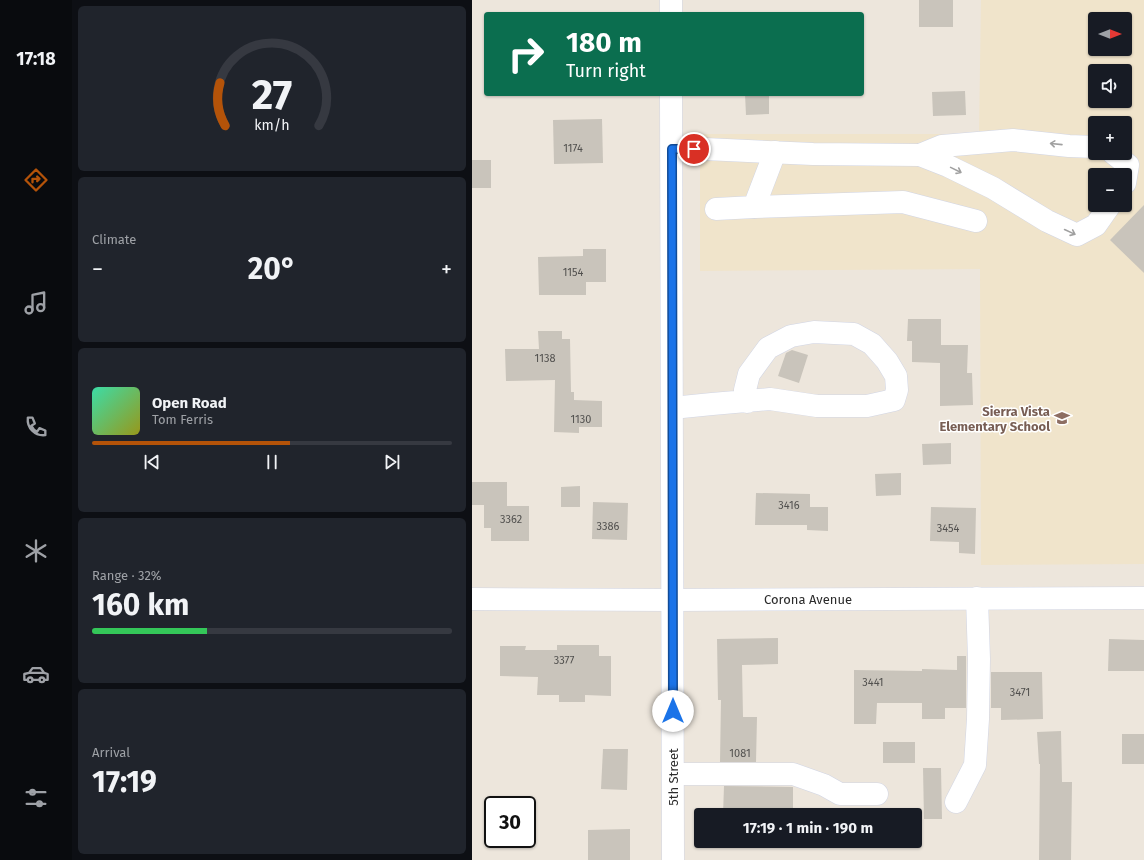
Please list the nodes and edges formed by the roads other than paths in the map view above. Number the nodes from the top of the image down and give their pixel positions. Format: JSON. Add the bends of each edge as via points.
{"nodes":[{"id":1,"x":671,"y":0,"type":"edge"},
{"id":2,"x":671,"y":12,"type":"edge"},
{"id":3,"x":672,"y":96,"type":"edge"},
{"id":4,"x":1088,"y":147,"type":"edge"},
{"id":5,"x":672,"y":149,"type":"junction"},
{"id":6,"x":775,"y":152,"type":"junction"},
{"id":7,"x":920,"y":155,"type":"junction"},
{"id":8,"x":1122,"y":160,"type":"edge"},
{"id":9,"x":1128,"y":168,"type":"edge"},
{"id":10,"x":754,"y":207,"type":"junction"},
{"id":11,"x":716,"y":208,"type":"dead end"},
{"id":12,"x":1105,"y":212,"type":"edge"},
{"id":13,"x":976,"y":221,"type":"dead end"},
{"id":14,"x":747,"y":402,"type":"junction"},
{"id":15,"x":672,"y":408,"type":"junction"},
{"id":16,"x":977,"y":598,"type":"junction"},
{"id":17,"x":1144,"y":598,"type":"edge"},
{"id":18,"x":472,"y":599,"type":"edge"},
{"id":19,"x":672,"y":600,"type":"junction"},
{"id":20,"x":673,"y":774,"type":"junction"},
{"id":21,"x":877,"y":794,"type":"dead end"},
{"id":22,"x":956,"y":802,"type":"dead end"},
{"id":23,"x":673,"y":860,"type":"edge"}],
"edges":[{"from":1,"to":2,"type":"street"},
{"from":3,"to":5,"type":"street","name":"5th Street"},
{"from":4,"to":7,"type":"street","one_way":true,"via":[[1013,140],[942,146]]},
{"from":5,"to":6,"type":"street"},
{"from":5,"to":15,"type":"street","name":"5th Street"},
{"from":6,"to":7,"type":"street"},
{"from":6,"to":10,"type":"street"},
{"from":7,"to":12,"type":"street","one_way":true,"via":[[993,188],[1047,221],[1077,235],[1096,225]]},
{"from":8,"to":9,"type":"street","via":[[1128,165]]},
{"from":10,"to":11,"type":"street"},
{"from":10,"to":13,"type":"street","via":[[903,202]]},
{"from":14,"to":14,"type":"street","via":[[770,399],[817,406],[867,406],[894,400],[897,390],[896,376],[872,344],[854,334],[814,332],[791,336],[768,348],[749,374],[745,390]]},
{"from":14,"to":15,"type":"street"},
{"from":15,"to":19,"type":"street","name":"5th Street"},
{"from":16,"to":17,"type":"street","name":"Corona Avenue"},
{"from":16,"to":19,"type":"street","name":"Corona Avenue"},
{"from":16,"to":22,"type":"street","via":[[979,659],[975,765]]},
{"from":18,"to":19,"type":"street","name":"Corona Avenue"},
{"from":19,"to":20,"type":"street","name":"5th Street"},
{"from":20,"to":21,"type":"street","via":[[793,774],[824,785],[840,794]]},
{"from":20,"to":23,"type":"street","name":"5th Street"}]}
